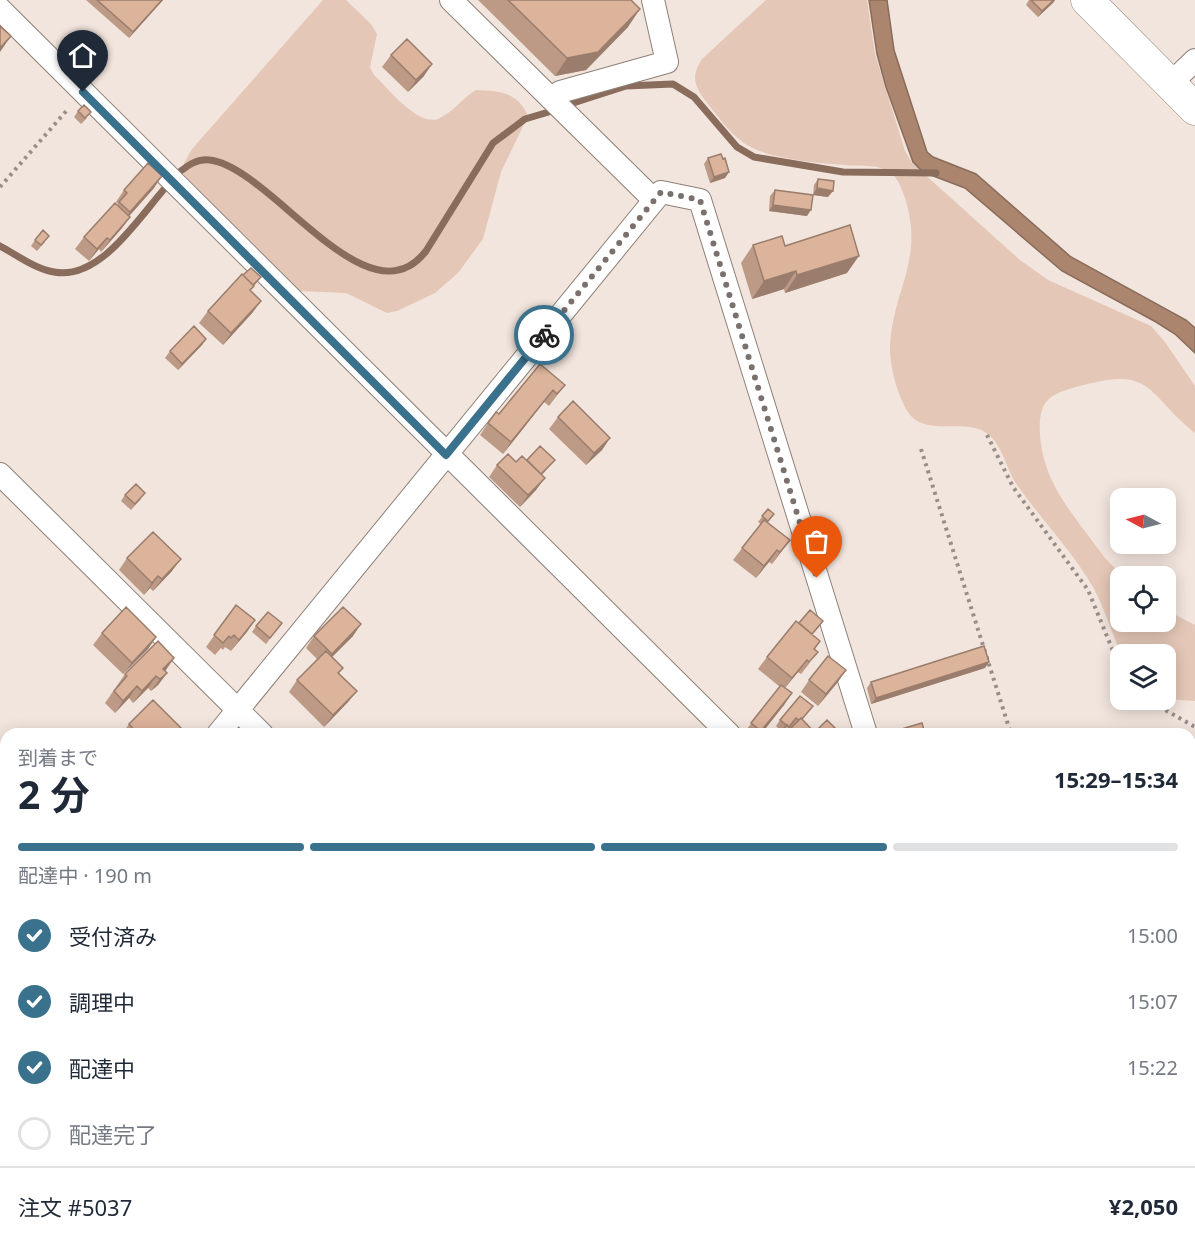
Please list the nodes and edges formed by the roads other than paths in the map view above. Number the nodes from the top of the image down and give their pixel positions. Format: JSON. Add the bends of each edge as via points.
{"nodes":[{"id":1,"x":451,"y":0,"type":"edge"},
{"id":2,"x":653,"y":0,"type":"edge"},
{"id":3,"x":1088,"y":0,"type":"edge"},
{"id":4,"x":0,"y":9,"type":"edge"},
{"id":5,"x":1195,"y":60,"type":"edge"},
{"id":6,"x":1170,"y":84,"type":"junction"},
{"id":7,"x":552,"y":99,"type":"junction"},
{"id":8,"x":1195,"y":110,"type":"edge"},
{"id":9,"x":654,"y":200,"type":"junction"},
{"id":10,"x":446,"y":455,"type":"junction"},
{"id":11,"x":0,"y":474,"type":"edge"},
{"id":12,"x":238,"y":710,"type":"junction"},
{"id":13,"x":223,"y":728,"type":"edge"},
{"id":14,"x":256,"y":728,"type":"edge"},
{"id":15,"x":723,"y":728,"type":"edge"},
{"id":16,"x":864,"y":728,"type":"edge"}],
"edges":[{"from":1,"to":7,"type":"street"},
{"from":2,"to":7,"type":"street","via":[[667,62],[560,92]]},
{"from":3,"to":6,"type":"street"},
{"from":4,"to":10,"type":"street"},
{"from":5,"to":6,"type":"street"},
{"from":6,"to":8,"type":"street"},
{"from":7,"to":9,"type":"street"},
{"from":9,"to":10,"type":"street"},
{"from":9,"to":16,"type":"street","via":[[661,192],[700,200]]},
{"from":10,"to":12,"type":"street"},
{"from":10,"to":15,"type":"street"},
{"from":11,"to":12,"type":"street"},
{"from":12,"to":13,"type":"street"},
{"from":12,"to":14,"type":"street"}]}
